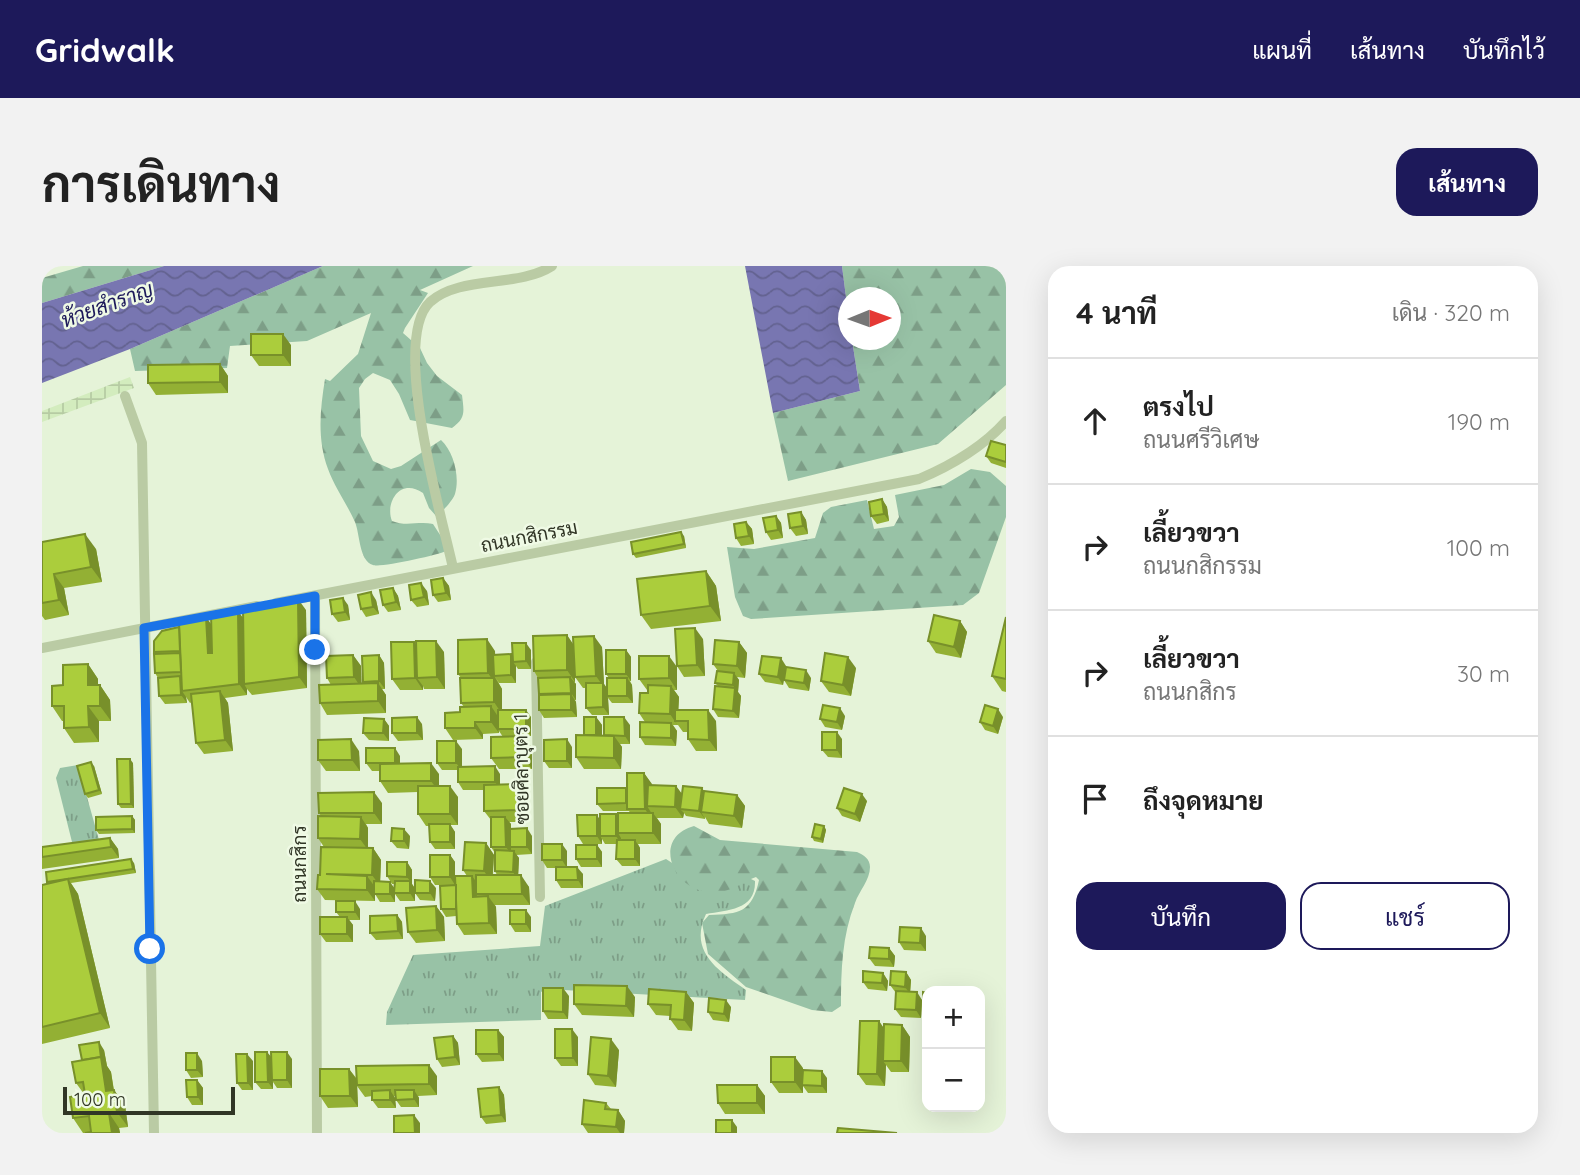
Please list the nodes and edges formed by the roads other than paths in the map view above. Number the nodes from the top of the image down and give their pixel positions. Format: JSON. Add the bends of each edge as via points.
{"nodes":[{"id":1,"x":552,"y":266,"type":"edge"},
{"id":2,"x":125,"y":396,"type":"dead end"},
{"id":3,"x":1006,"y":421,"type":"edge"},
{"id":4,"x":453,"y":568,"type":"junction"},
{"id":5,"x":315,"y":596,"type":"junction"},
{"id":6,"x":144,"y":628,"type":"junction"},
{"id":7,"x":42,"y":648,"type":"edge"},
{"id":8,"x":536,"y":652,"type":"edge"},
{"id":9,"x":540,"y":897,"type":"dead end"},
{"id":10,"x":154,"y":1133,"type":"edge"},
{"id":11,"x":317,"y":1133,"type":"edge"}],
"edges":[{"from":1,"to":4,"type":"street","via":[[514,279],[453,290],[431,302],[416,332],[416,395]]},
{"from":2,"to":6,"type":"street","via":[[142,443]]},
{"from":3,"to":4,"type":"street","name":"ถนนกสิกรรม","via":[[951,465],[919,479]]},
{"from":4,"to":5,"type":"street","name":"ถนนกสิกรรม"},
{"from":5,"to":6,"type":"street","name":"ถนนกสิกรรม"},
{"from":5,"to":11,"type":"street","name":"ถนนกสิกร"},
{"from":6,"to":7,"type":"street","name":"ถนนกสิกรรม"},
{"from":6,"to":10,"type":"street"},
{"from":8,"to":9,"type":"street","name":"ซอยศิลาบุตร 1"}]}
